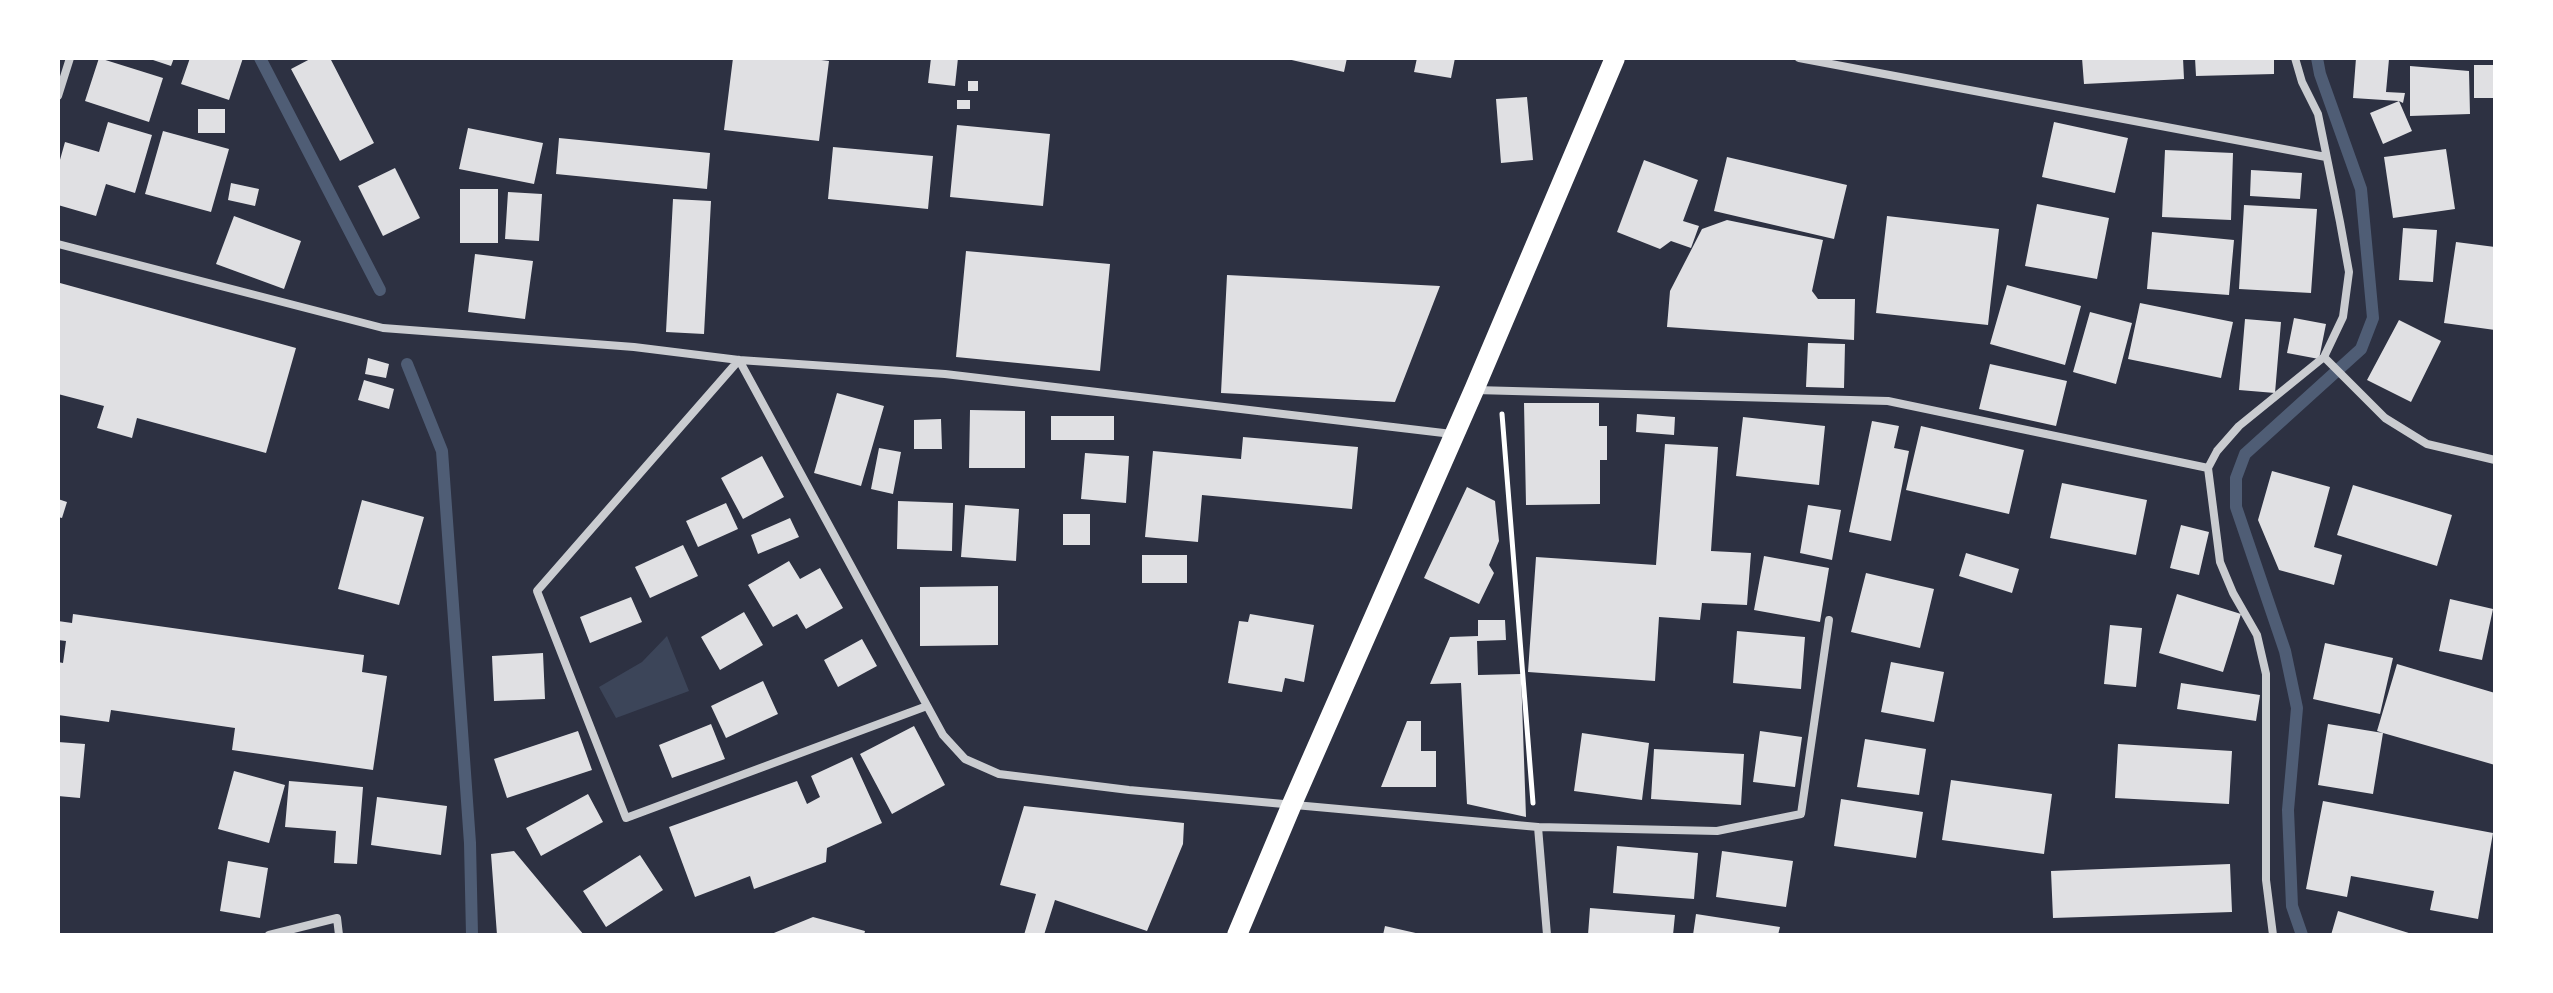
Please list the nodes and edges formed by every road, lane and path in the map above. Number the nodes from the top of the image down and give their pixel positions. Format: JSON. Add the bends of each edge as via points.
{"nodes":[{"id":1,"x":70,"y":58,"type":"edge"},
{"id":2,"x":1615,"y":58,"type":"edge"},
{"id":3,"x":1799,"y":58,"type":"edge"},
{"id":4,"x":2295,"y":58,"type":"edge"},
{"id":5,"x":58,"y":96,"type":"edge"},
{"id":6,"x":2326,"y":157,"type":"junction"},
{"id":7,"x":58,"y":244,"type":"edge"},
{"id":8,"x":2324,"y":357,"type":"junction"},
{"id":9,"x":739,"y":360,"type":"junction"},
{"id":10,"x":1474,"y":390,"type":"junction"},
{"id":11,"x":1500,"y":391,"type":"junction"},
{"id":12,"x":1453,"y":434,"type":"junction"},
{"id":13,"x":2495,"y":460,"type":"edge"},
{"id":14,"x":2208,"y":468,"type":"junction"},
{"id":15,"x":1829,"y":620,"type":"dead end"},
{"id":16,"x":927,"y":706,"type":"junction"},
{"id":17,"x":1292,"y":804,"type":"junction"},
{"id":18,"x":1538,"y":827,"type":"junction"},
{"id":19,"x":269,"y":935,"type":"edge"},
{"id":20,"x":339,"y":935,"type":"edge"},
{"id":21,"x":1237,"y":935,"type":"edge"},
{"id":22,"x":1547,"y":935,"type":"edge"},
{"id":23,"x":2273,"y":935,"type":"edge"}],
"edges":[{"from":1,"to":5,"type":"street"},
{"from":2,"to":10,"type":"main road"},
{"from":3,"to":6,"type":"street"},
{"from":4,"to":6,"type":"street","via":[[2318,114]]},
{"from":6,"to":8,"type":"street","via":[[2349,272],[2343,317]]},
{"from":7,"to":9,"type":"street","via":[[383,328]]},
{"from":8,"to":13,"type":"street","via":[[2385,418],[2427,444]]},
{"from":8,"to":14,"type":"street","via":[[2239,426]]},
{"from":9,"to":12,"type":"street","via":[[945,374]]},
{"from":9,"to":16,"type":"street"},
{"from":9,"to":16,"type":"street","via":[[537,591],[626,818]]},
{"from":10,"to":11,"type":"street"},
{"from":10,"to":12,"type":"main road"},
{"from":11,"to":14,"type":"street","via":[[1888,401]]},
{"from":11,"to":18,"type":"path","via":[[1530,789]]},
{"from":12,"to":17,"type":"main road"},
{"from":14,"to":23,"type":"street","via":[[2220,562],[2257,635],[2266,674],[2266,880]]},
{"from":15,"to":18,"type":"street","via":[[1801,814],[1717,831]]},
{"from":16,"to":17,"type":"street","via":[[965,759],[999,774]]},
{"from":17,"to":18,"type":"street"},
{"from":17,"to":21,"type":"main road"},
{"from":18,"to":22,"type":"street"},
{"from":19,"to":20,"type":"street","via":[[337,918]]}]}
